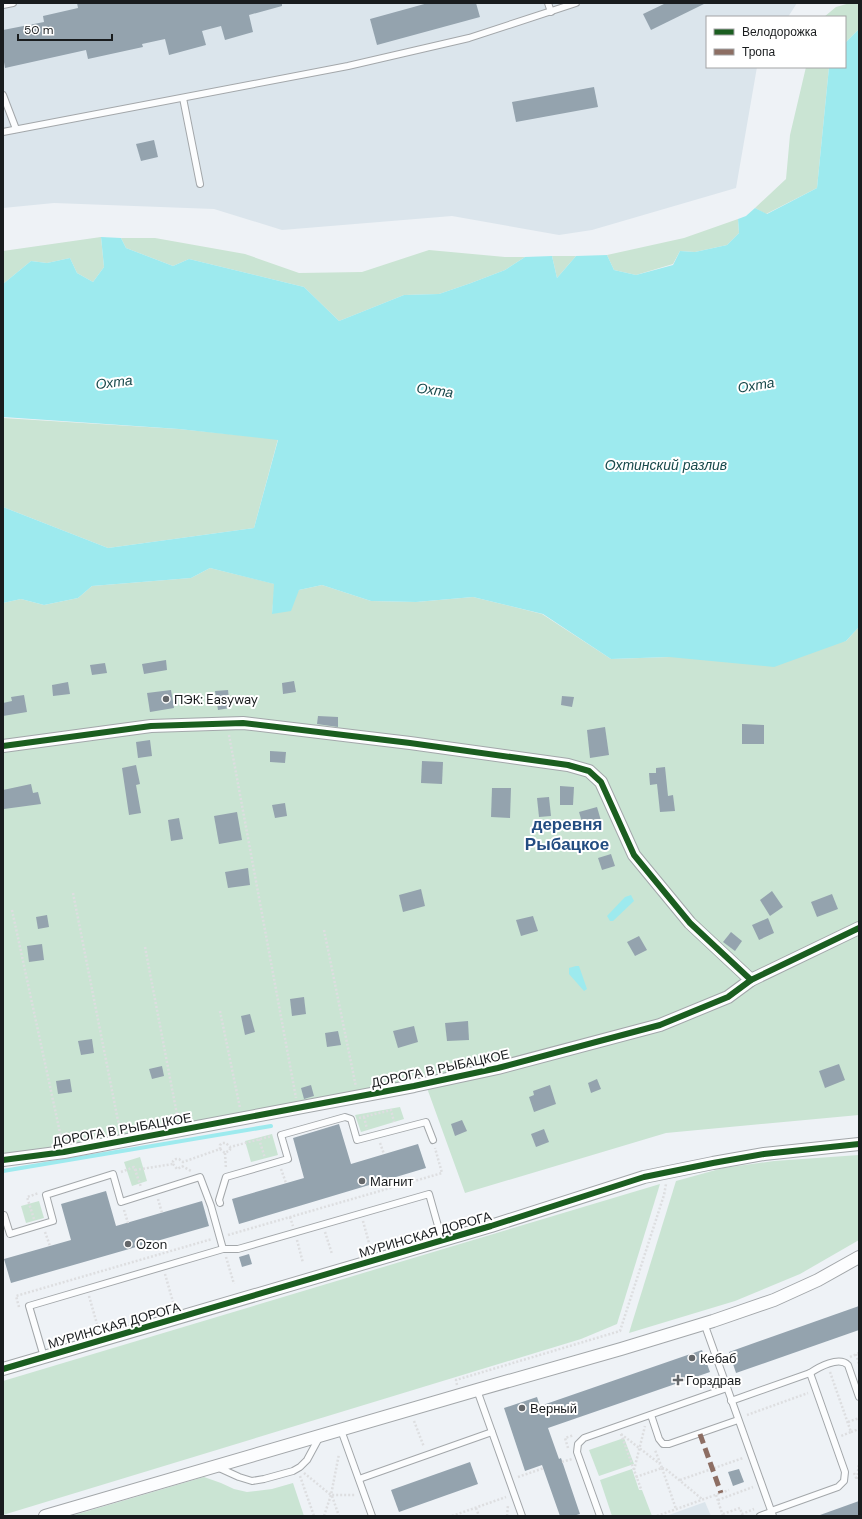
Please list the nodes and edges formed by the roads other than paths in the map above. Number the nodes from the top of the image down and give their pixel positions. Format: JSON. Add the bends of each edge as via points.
{"nodes":[{"id":1,"x":12,"y":3,"type":"edge"},
{"id":2,"x":548,"y":3,"type":"edge"},
{"id":3,"x":576,"y":3,"type":"edge"},
{"id":4,"x":3,"y":5,"type":"edge"},
{"id":5,"x":551,"y":12,"type":"junction"},
{"id":6,"x":3,"y":95,"type":"edge"},
{"id":7,"x":183,"y":98,"type":"junction"},
{"id":8,"x":16,"y":129,"type":"junction"},
{"id":9,"x":3,"y":132,"type":"edge"},
{"id":10,"x":200,"y":184,"type":"dead end"},
{"id":11,"x":3,"y":746,"type":"edge"},
{"id":12,"x":859,"y":928,"type":"edge"},
{"id":13,"x":751,"y":980,"type":"junction"},
{"id":14,"x":433,"y":1140,"type":"dead end"},
{"id":15,"x":859,"y":1144,"type":"edge"},
{"id":16,"x":3,"y":1160,"type":"edge"},
{"id":17,"x":220,"y":1203,"type":"dead end"},
{"id":18,"x":4,"y":1215,"type":"edge"},
{"id":19,"x":442,"y":1240,"type":"junction"},
{"id":20,"x":223,"y":1249,"type":"junction"},
{"id":21,"x":859,"y":1256,"type":"edge"},
{"id":22,"x":704,"y":1324,"type":"junction"},
{"id":23,"x":44,"y":1357,"type":"junction"},
{"id":24,"x":3,"y":1369,"type":"edge"},
{"id":25,"x":810,"y":1374,"type":"junction"},
{"id":26,"x":727,"y":1388,"type":"junction"},
{"id":27,"x":477,"y":1390,"type":"junction"},
{"id":28,"x":859,"y":1397,"type":"edge"},
{"id":29,"x":732,"y":1401,"type":"junction"},
{"id":30,"x":651,"y":1415,"type":"junction"},
{"id":31,"x":738,"y":1420,"type":"junction"},
{"id":32,"x":341,"y":1430,"type":"junction"},
{"id":33,"x":492,"y":1432,"type":"junction"},
{"id":34,"x":320,"y":1436,"type":"junction"},
{"id":35,"x":216,"y":1466,"type":"junction"},
{"id":36,"x":359,"y":1479,"type":"junction"},
{"id":37,"x":768,"y":1514,"type":"edge"},
{"id":38,"x":46,"y":1516,"type":"edge"},
{"id":39,"x":372,"y":1516,"type":"edge"},
{"id":40,"x":522,"y":1516,"type":"edge"},
{"id":41,"x":600,"y":1516,"type":"edge"}],
"edges":[{"from":1,"to":4,"type":"lane"},
{"from":2,"to":5,"type":"lane"},
{"from":3,"to":5,"type":"lane"},
{"from":5,"to":7,"type":"lane","via":[[469,38],[348,66]]},
{"from":6,"to":8,"type":"lane"},
{"from":7,"to":8,"type":"lane"},
{"from":7,"to":10,"type":"lane"},
{"from":8,"to":9,"type":"lane"},
{"from":11,"to":13,"type":"street","via":[[151,726],[243,724],[410,743],[568,765],[589,772],[601,782],[634,855],[690,922]]},
{"from":12,"to":13,"type":"street","name":"ДОРОГА В РЫБАЦКОЕ"},
{"from":13,"to":16,"type":"street","name":"ДОРОГА В РЫБАЦКОЕ","via":[[728,997],[660,1025],[498,1068],[64,1152]]},
{"from":14,"to":17,"type":"lane","via":[[426,1122],[357,1140],[351,1119],[345,1117],[281,1135],[288,1159],[226,1177]]},
{"from":15,"to":19,"type":"street","name":"МУРИНСКАЯ ДОРОГА","via":[[764,1154],[644,1177]]},
{"from":18,"to":20,"type":"lane","via":[[10,1234],[52,1221],[46,1195],[112,1174],[121,1202],[200,1177]]},
{"from":19,"to":20,"type":"lane","via":[[429,1194],[238,1249]]},
{"from":19,"to":23,"type":"street","name":"МУРИНСКАЯ ДОРОГА"},
{"from":20,"to":23,"type":"lane","via":[[29,1306]]},
{"from":21,"to":22,"type":"street","via":[[818,1280],[774,1300]]},
{"from":22,"to":26,"type":"lane"},
{"from":22,"to":27,"type":"street"},
{"from":23,"to":24,"type":"street","name":"МУРИНСКАЯ ДОРОГА"},
{"from":25,"to":28,"type":"lane","via":[[818,1368],[844,1361],[848,1365]]},
{"from":25,"to":29,"type":"lane"},
{"from":25,"to":37,"type":"lane","via":[[845,1472],[844,1481],[838,1487]]},
{"from":26,"to":29,"type":"lane"},
{"from":26,"to":30,"type":"lane"},
{"from":27,"to":32,"type":"street"},
{"from":27,"to":33,"type":"lane"},
{"from":29,"to":31,"type":"lane"},
{"from":30,"to":31,"type":"lane","via":[[659,1440],[663,1444]]},
{"from":30,"to":41,"type":"lane","via":[[584,1438],[578,1444],[577,1452]]},
{"from":31,"to":37,"type":"lane"},
{"from":32,"to":34,"type":"street"},
{"from":32,"to":36,"type":"lane"},
{"from":33,"to":36,"type":"lane"},
{"from":33,"to":40,"type":"lane"},
{"from":34,"to":35,"type":"street"},
{"from":34,"to":35,"type":"lane","via":[[307,1460],[293,1471],[252,1481]]},
{"from":35,"to":38,"type":"street"},
{"from":36,"to":39,"type":"lane"}]}
